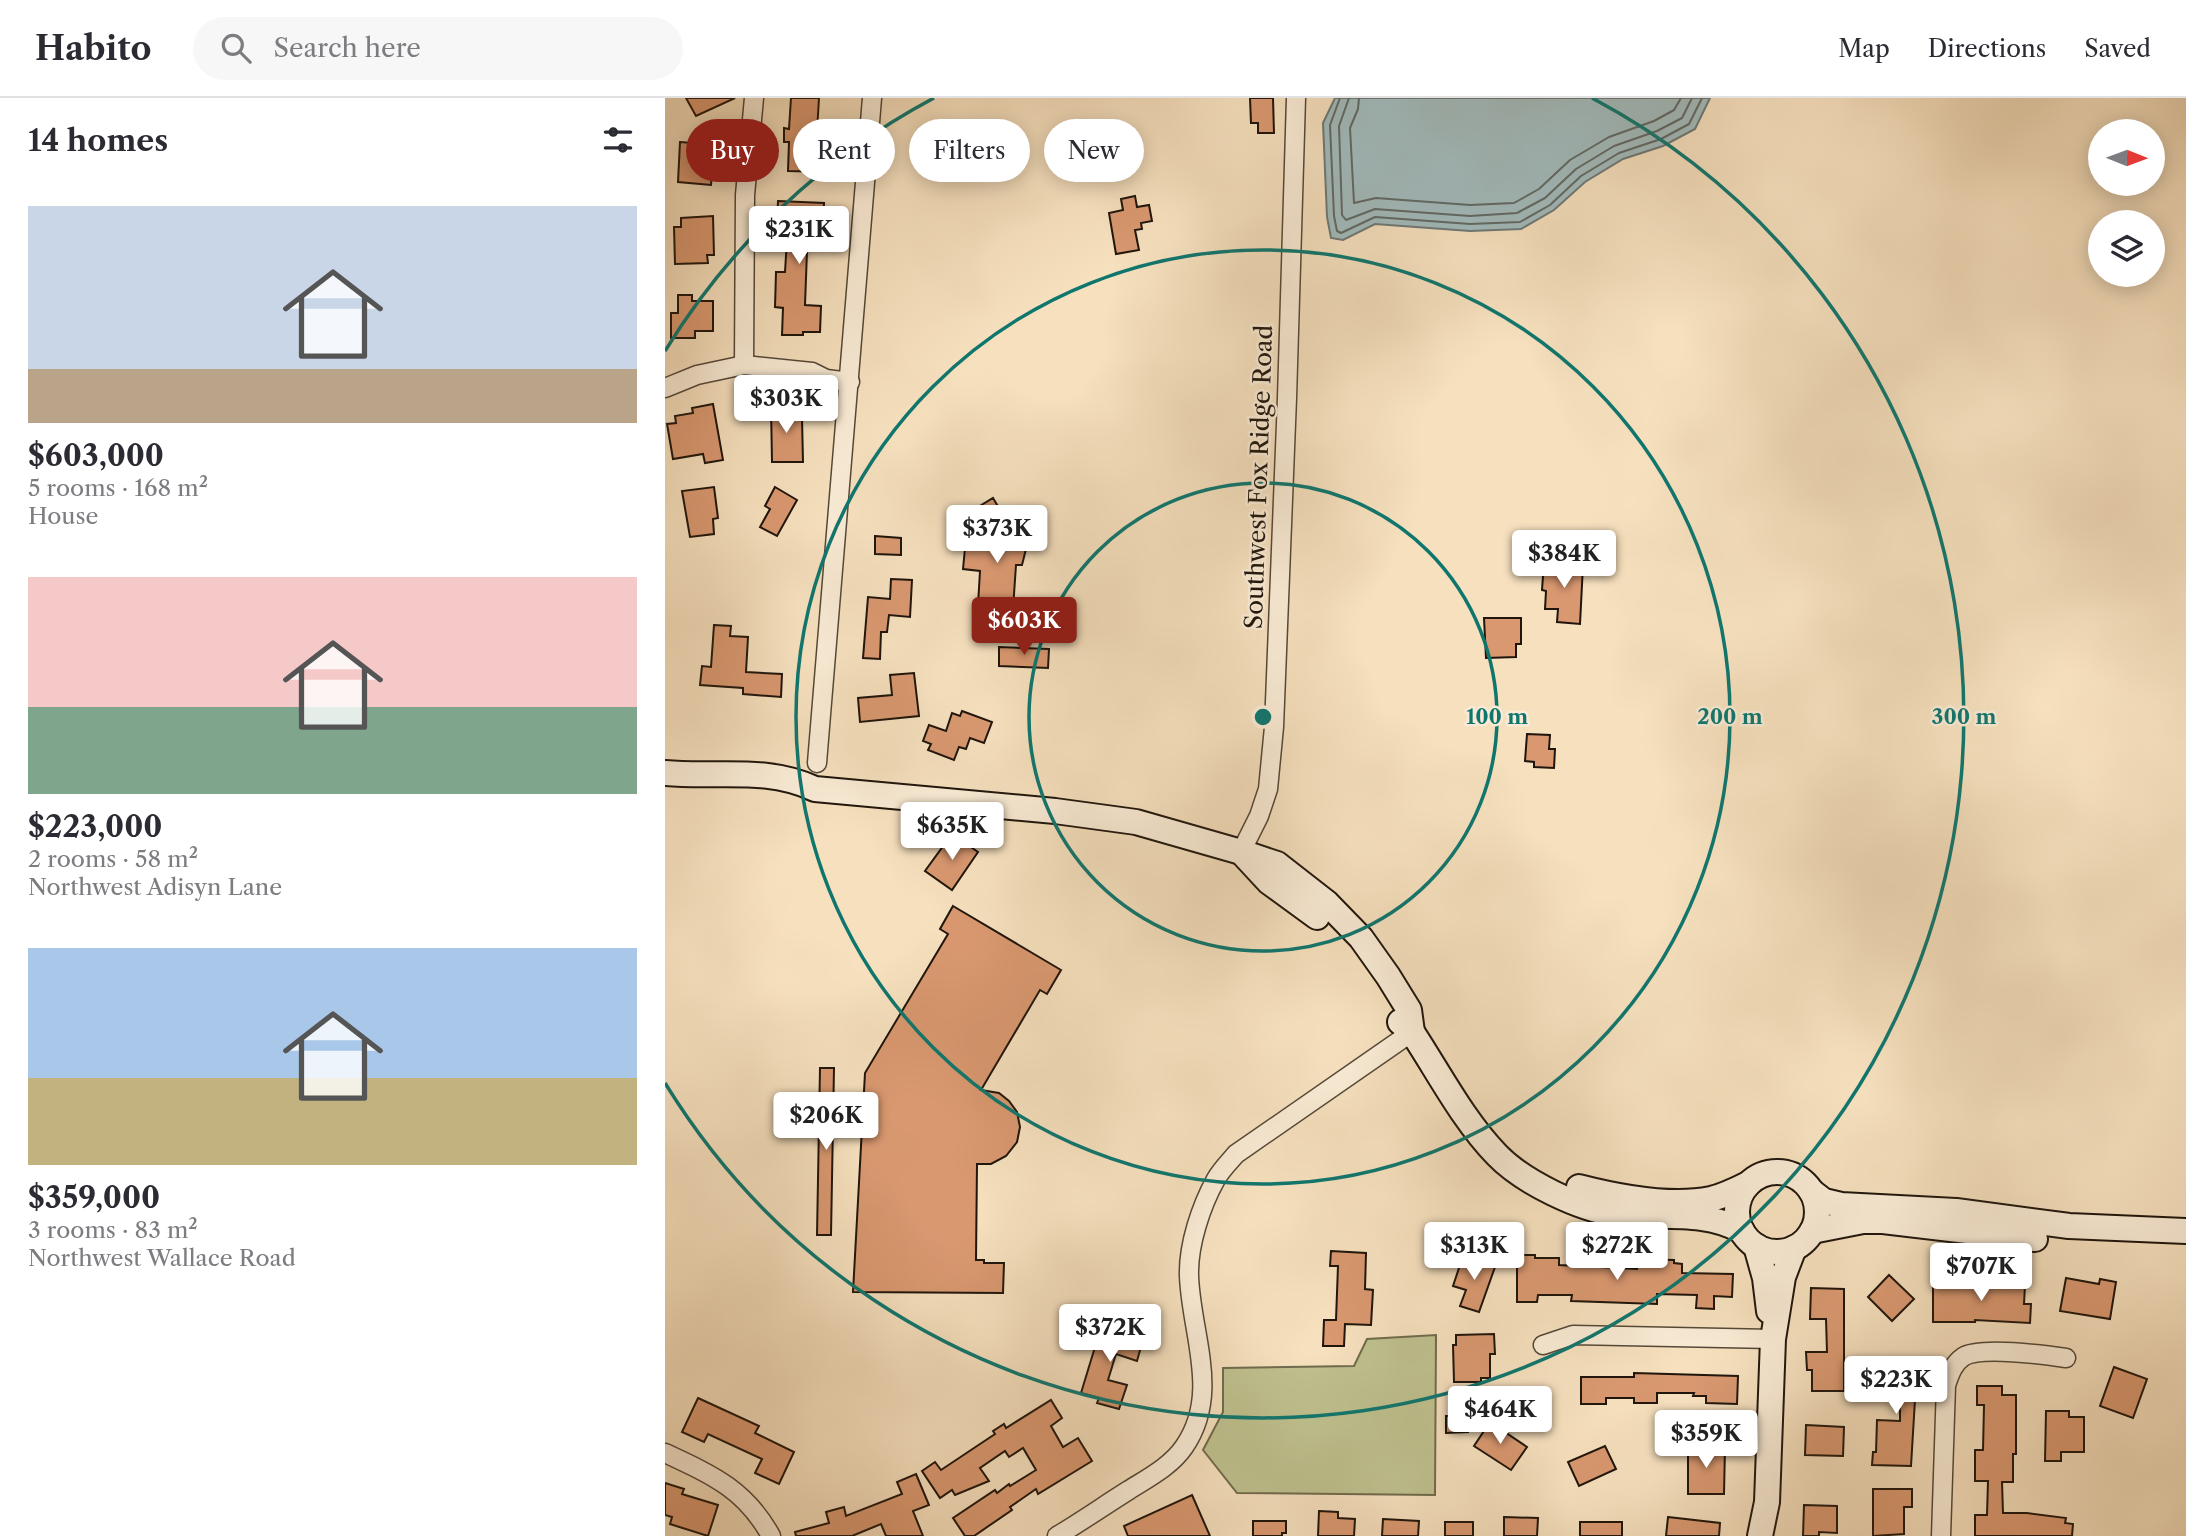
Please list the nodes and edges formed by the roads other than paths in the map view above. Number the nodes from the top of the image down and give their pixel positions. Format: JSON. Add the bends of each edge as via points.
{"nodes":[{"id":1,"x":754,"y":98,"type":"edge"},
{"id":2,"x":872,"y":98,"type":"edge"},
{"id":3,"x":1296,"y":98,"type":"edge"},
{"id":4,"x":744,"y":365,"type":"junction"},
{"id":5,"x":850,"y":382,"type":"junction"},
{"id":6,"x":665,"y":388,"type":"edge"},
{"id":7,"x":817,"y":763,"type":"dead end"},
{"id":8,"x":665,"y":773,"type":"edge"},
{"id":9,"x":1241,"y":852,"type":"junction"},
{"id":10,"x":1412,"y":1032,"type":"junction"},
{"id":11,"x":1467,"y":1115,"type":"junction"},
{"id":12,"x":1748,"y":1184,"type":"junction"},
{"id":13,"x":1811,"y":1191,"type":"junction"},
{"id":14,"x":2186,"y":1231,"type":"edge"},
{"id":15,"x":1749,"y":1239,"type":"junction"},
{"id":16,"x":1803,"y":1240,"type":"junction"},
{"id":17,"x":2186,"y":1248,"type":"edge"},
{"id":18,"x":1773,"y":1339,"type":"junction"},
{"id":19,"x":1543,"y":1345,"type":"dead end"},
{"id":20,"x":2066,"y":1358,"type":"dead end"},
{"id":21,"x":665,"y":1453,"type":"edge"},
{"id":22,"x":1079,"y":1530,"type":"edge"},
{"id":23,"x":771,"y":1536,"type":"edge"},
{"id":24,"x":1058,"y":1536,"type":"edge"},
{"id":25,"x":1761,"y":1536,"type":"edge"},
{"id":26,"x":1941,"y":1536,"type":"edge"}],
"edges":[{"from":1,"to":4,"type":"street","via":[[745,195]]},
{"from":2,"to":5,"type":"street"},
{"from":3,"to":9,"type":"street","name":"Southwest Fox Ridge Road","via":[[1274,727],[1268,789]]},
{"from":4,"to":5,"type":"street","via":[[812,372]]},
{"from":4,"to":6,"type":"street","via":[[697,375]]},
{"from":5,"to":7,"type":"street"},
{"from":8,"to":9,"type":"main road","via":[[697,776],[726,789],[793,795],[815,789],[1136,822]]},
{"from":9,"to":10,"type":"main road","via":[[1269,882],[1333,931],[1397,1019]]},
{"from":10,"to":11,"type":"main road"},
{"from":10,"to":22,"type":"street","via":[[1236,1154],[1216,1178],[1193,1241],[1189,1275],[1202,1358],[1198,1421],[1184,1448],[1167,1465]]},
{"from":11,"to":12,"type":"main road","via":[[1559,1178],[1614,1196],[1710,1199]]},
{"from":11,"to":15,"type":"main road","via":[[1498,1156],[1528,1179],[1571,1200],[1614,1214],[1709,1218],[1727,1223]]},
{"from":12,"to":13,"type":"main road","via":[[1781,1171],[1803,1181]]},
{"from":12,"to":15,"type":"main road","via":[[1737,1207],[1738,1220]]},
{"from":13,"to":14,"type":"main road","via":[[1824,1201],[1841,1205],[1956,1211],[2080,1227]]},
{"from":13,"to":16,"type":"main road","via":[[1817,1211]]},
{"from":15,"to":16,"type":"main road","via":[[1768,1251],[1782,1252]]},
{"from":15,"to":18,"type":"main road","via":[[1765,1278]]},
{"from":16,"to":17,"type":"main road","via":[[1863,1221],[1883,1221],[2078,1243]]},
{"from":16,"to":18,"type":"main road","via":[[1783,1277]]},
{"from":18,"to":19,"type":"street","via":[[1573,1335]]},
{"from":18,"to":25,"type":"main road","via":[[1767,1502]]},
{"from":20,"to":26,"type":"street","via":[[1976,1352],[1954,1365],[1946,1385]]},
{"from":21,"to":23,"type":"street","via":[[736,1491]]},
{"from":22,"to":24,"type":"street"}]}
